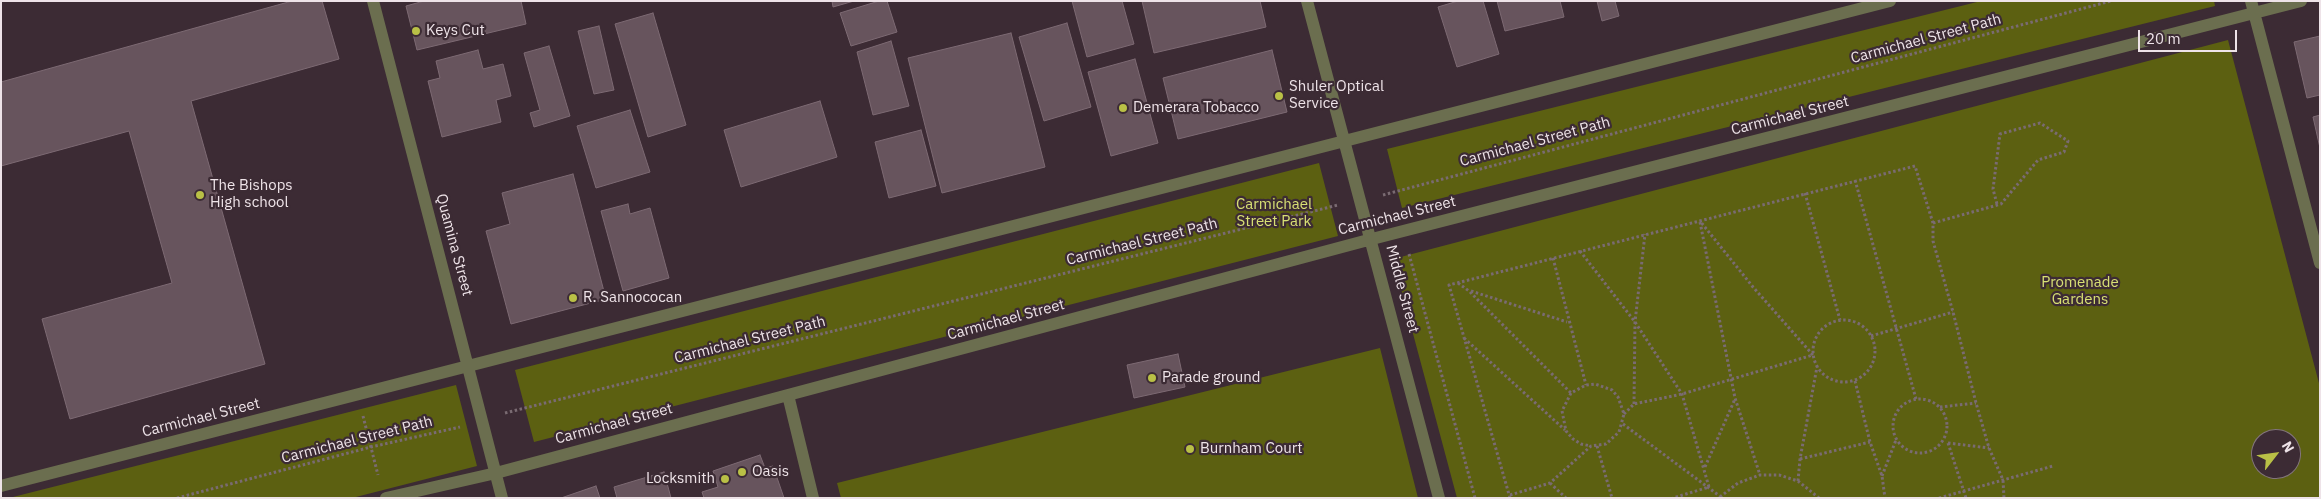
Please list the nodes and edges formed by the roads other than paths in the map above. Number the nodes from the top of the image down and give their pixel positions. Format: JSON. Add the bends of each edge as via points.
{"nodes":[{"id":1,"x":373,"y":1,"type":"edge"},
{"id":2,"x":1308,"y":1,"type":"edge"},
{"id":3,"x":1890,"y":1,"type":"edge"},
{"id":4,"x":2302,"y":1,"type":"edge"},
{"id":5,"x":2253,"y":8,"type":"edge"},
{"id":6,"x":1344,"y":141,"type":"junction"},
{"id":7,"x":1372,"y":239,"type":"junction"},
{"id":8,"x":2320,"y":263,"type":"edge"},
{"id":9,"x":468,"y":366,"type":"junction"},
{"id":10,"x":788,"y":395,"type":"junction"},
{"id":11,"x":496,"y":473,"type":"junction"},
{"id":12,"x":1,"y":486,"type":"edge"},
{"id":13,"x":386,"y":498,"type":"edge"},
{"id":14,"x":502,"y":498,"type":"edge"},
{"id":15,"x":813,"y":498,"type":"edge"},
{"id":16,"x":1439,"y":498,"type":"edge"}],
"edges":[{"from":1,"to":9,"type":"street","name":"Quamina Street"},
{"from":2,"to":6,"type":"street","name":"Middle Street"},
{"from":3,"to":6,"type":"street","name":"Carmichael Street"},
{"from":4,"to":5,"type":"street","name":"Carmichael Street"},
{"from":5,"to":7,"type":"street","name":"Carmichael Street"},
{"from":5,"to":8,"type":"street"},
{"from":6,"to":7,"type":"street","name":"Middle Street"},
{"from":6,"to":9,"type":"street","name":"Carmichael Street"},
{"from":7,"to":10,"type":"street","name":"Carmichael Street"},
{"from":7,"to":16,"type":"street","name":"Middle Street"},
{"from":9,"to":11,"type":"street","name":"Quamina Street"},
{"from":9,"to":12,"type":"street","name":"Carmichael Street"},
{"from":10,"to":11,"type":"street","name":"Carmichael Street"},
{"from":10,"to":15,"type":"street"},
{"from":11,"to":13,"type":"street","name":"Carmichael Street"},
{"from":11,"to":14,"type":"street","name":"Quamina Street"}]}
